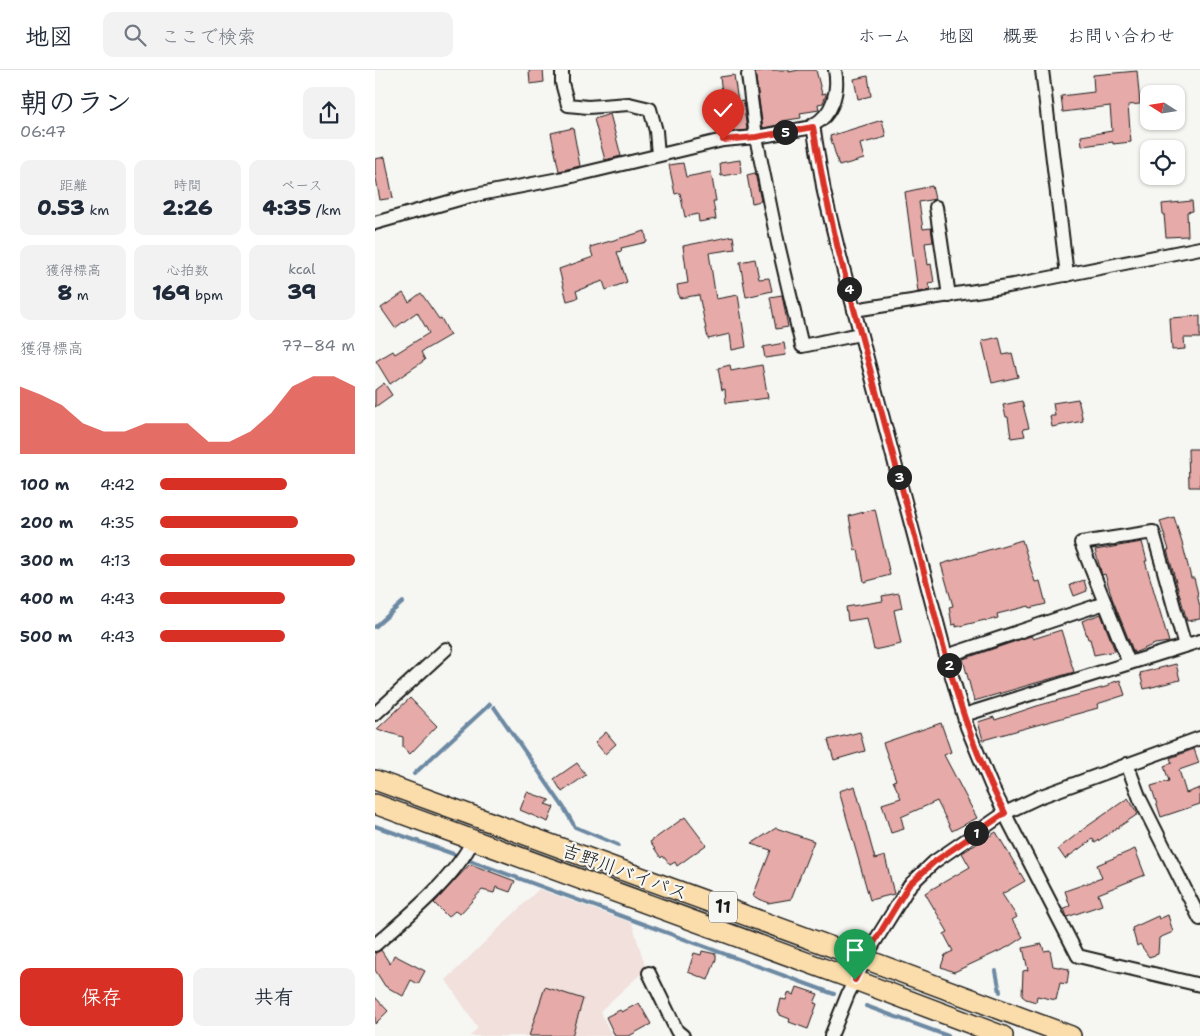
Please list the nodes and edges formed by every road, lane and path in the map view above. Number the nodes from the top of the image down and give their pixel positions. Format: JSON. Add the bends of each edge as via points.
{"nodes":[{"id":1,"x":562,"y":70,"type":"edge"},
{"id":2,"x":835,"y":70,"type":"edge"},
{"id":3,"x":1042,"y":70,"type":"edge"},
{"id":4,"x":748,"y":75,"type":"dead end"},
{"id":5,"x":813,"y":127,"type":"junction"},
{"id":6,"x":756,"y":137,"type":"junction"},
{"id":7,"x":658,"y":155,"type":"junction"},
{"id":8,"x":936,"y":207,"type":"dead end"},
{"id":9,"x":375,"y":223,"type":"edge"},
{"id":10,"x":1200,"y":248,"type":"edge"},
{"id":11,"x":1067,"y":275,"type":"junction"},
{"id":12,"x":949,"y":296,"type":"junction"},
{"id":13,"x":854,"y":310,"type":"junction"},
{"id":14,"x":860,"y":334,"type":"junction"},
{"id":15,"x":1105,"y":603,"type":"junction"},
{"id":16,"x":1200,"y":641,"type":"edge"},
{"id":17,"x":1185,"y":646,"type":"junction"},
{"id":18,"x":446,"y":649,"type":"dead end"},
{"id":19,"x":946,"y":656,"type":"junction"},
{"id":20,"x":1129,"y":663,"type":"junction"},
{"id":21,"x":375,"y":714,"type":"edge"},
{"id":22,"x":964,"y":715,"type":"junction"},
{"id":23,"x":1200,"y":738,"type":"edge"},
{"id":24,"x":1127,"y":764,"type":"junction"},
{"id":25,"x":375,"y":780,"type":"edge"},
{"id":26,"x":375,"y":804,"type":"edge"},
{"id":27,"x":1005,"y":813,"type":"junction"},
{"id":28,"x":467,"y":852,"type":"junction"},
{"id":29,"x":1200,"y":919,"type":"edge"},
{"id":30,"x":375,"y":944,"type":"edge"},
{"id":31,"x":865,"y":958,"type":"junction"},
{"id":32,"x":649,"y":974,"type":"dead end"},
{"id":33,"x":855,"y":980,"type":"junction"},
{"id":34,"x":1200,"y":986,"type":"edge"},
{"id":35,"x":683,"y":1036,"type":"edge"},
{"id":36,"x":831,"y":1036,"type":"edge"},
{"id":37,"x":1003,"y":1036,"type":"edge"},
{"id":38,"x":1071,"y":1036,"type":"edge"}],
"edges":[{"from":1,"to":7,"type":"street","via":[[568,105],[629,104],[650,109]]},
{"from":2,"to":5,"type":"street","via":[[835,98],[828,113]]},
{"from":3,"to":11,"type":"street"},
{"from":4,"to":6,"type":"street"},
{"from":5,"to":6,"type":"street"},
{"from":5,"to":13,"type":"street","via":[[825,192]]},
{"from":6,"to":7,"type":"street","via":[[723,140]]},
{"from":6,"to":14,"type":"street","via":[[802,346]]},
{"from":7,"to":9,"type":"street","via":[[470,196]]},
{"from":8,"to":12,"type":"street"},
{"from":10,"to":11,"type":"street"},
{"from":11,"to":12,"type":"street"},
{"from":12,"to":13,"type":"street"},
{"from":13,"to":14,"type":"street"},
{"from":14,"to":19,"type":"street"},
{"from":15,"to":17,"type":"street","via":[[1081,543],[1153,532]]},
{"from":15,"to":19,"type":"street"},
{"from":15,"to":20,"type":"street"},
{"from":16,"to":17,"type":"street"},
{"from":17,"to":20,"type":"street"},
{"from":18,"to":21,"type":"street"},
{"from":19,"to":22,"type":"street"},
{"from":20,"to":22,"type":"street"},
{"from":22,"to":27,"type":"street"},
{"from":23,"to":24,"type":"street"},
{"from":24,"to":27,"type":"street"},
{"from":24,"to":29,"type":"street","via":[[1140,799]]},
{"from":25,"to":31,"type":"highway","name":"吉野川バイパス","number":"11"},
{"from":26,"to":28,"type":"highway","name":"吉野川バイパス","number":"11"},
{"from":27,"to":31,"type":"street","via":[[934,862],[909,885]]},
{"from":27,"to":34,"type":"street","via":[[1078,956]]},
{"from":28,"to":30,"type":"street","via":[[415,910]]},
{"from":28,"to":33,"type":"highway","name":"吉野川バイパス","number":"11"},
{"from":31,"to":33,"type":"street"},
{"from":31,"to":38,"type":"highway","name":"吉野川バイパス","number":"11"},
{"from":32,"to":35,"type":"street","via":[[677,1031]]},
{"from":33,"to":36,"type":"street"},
{"from":33,"to":37,"type":"highway","name":"吉野川バイパス","number":"11"}]}
